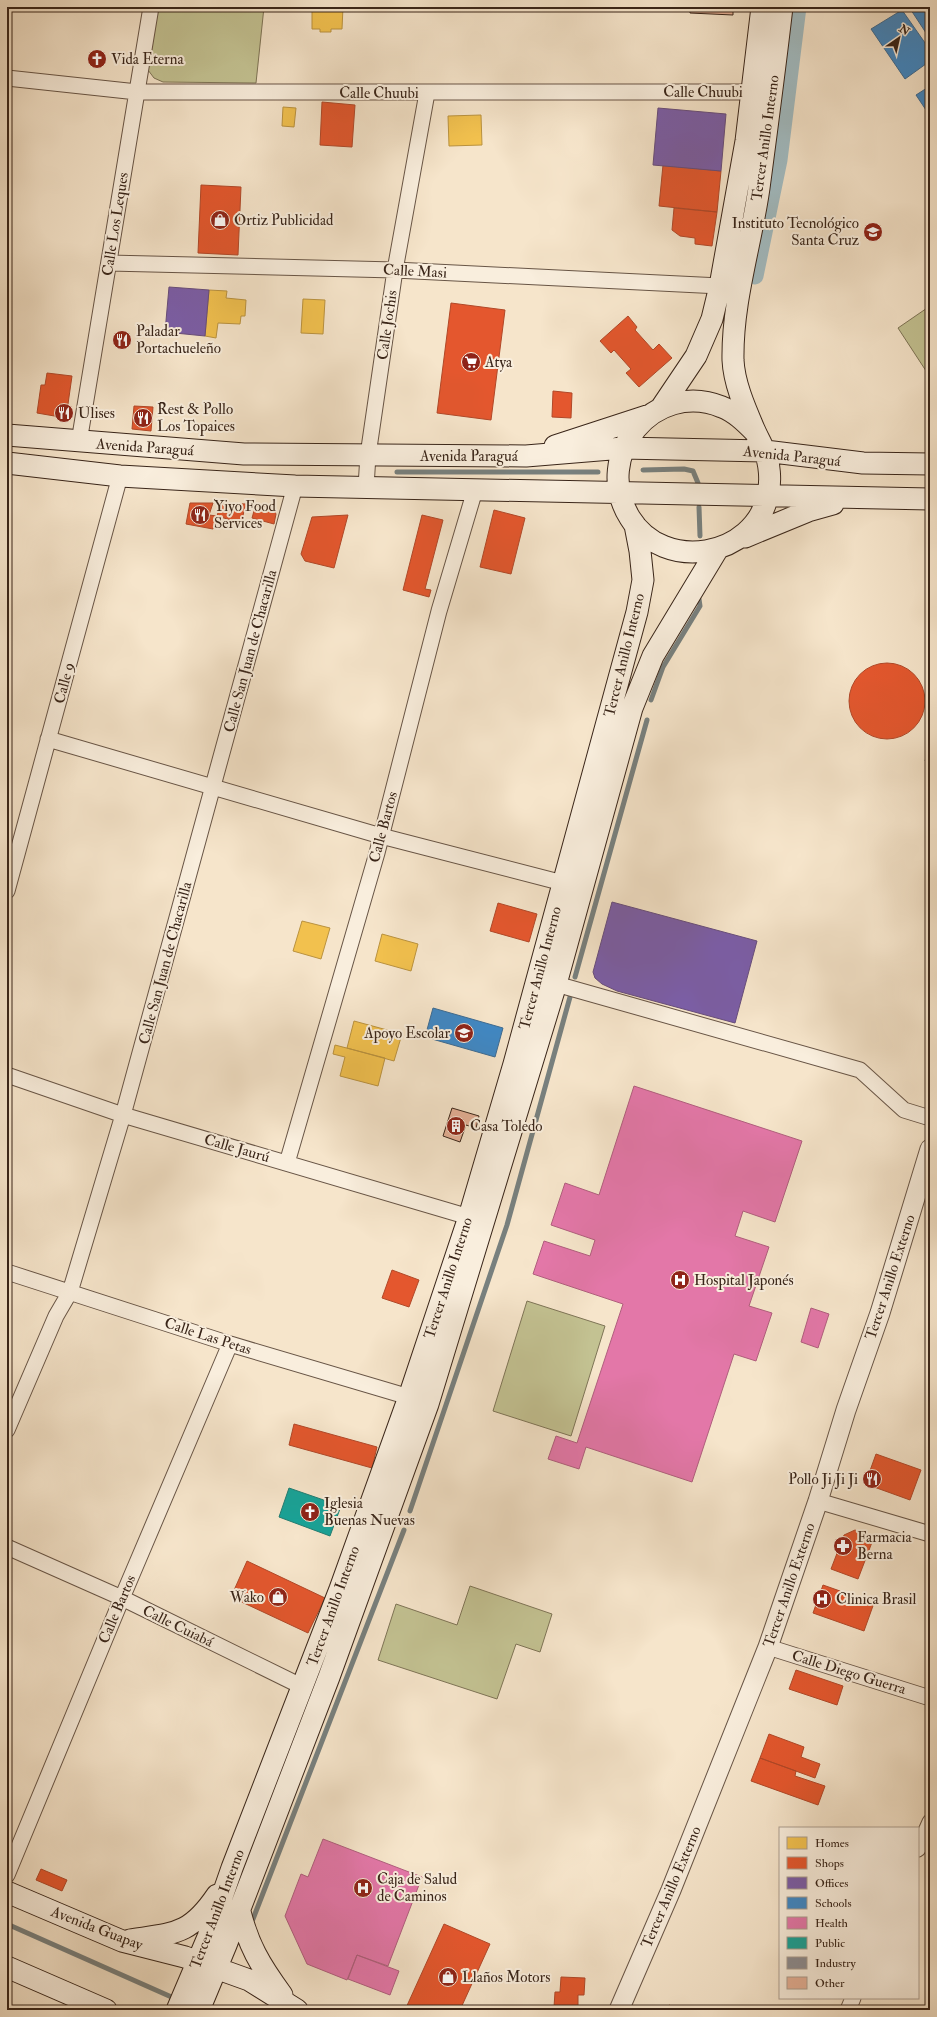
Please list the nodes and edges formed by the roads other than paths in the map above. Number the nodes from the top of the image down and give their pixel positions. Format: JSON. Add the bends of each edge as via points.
{"nodes":[{"id":1,"x":151,"y":7,"type":"edge"},
{"id":2,"x":762,"y":7,"type":"edge"},
{"id":3,"x":771,"y":7,"type":"edge"},
{"id":4,"x":782,"y":7,"type":"edge"},
{"id":5,"x":7,"y":78,"type":"edge"},
{"id":6,"x":137,"y":92,"type":"junction"},
{"id":7,"x":752,"y":92,"type":"junction"},
{"id":8,"x":427,"y":93,"type":"junction"},
{"id":9,"x":760,"y":178,"type":"junction"},
{"id":10,"x":109,"y":263,"type":"junction"},
{"id":11,"x":395,"y":270,"type":"junction"},
{"id":12,"x":720,"y":286,"type":"junction"},
{"id":13,"x":655,"y":412,"type":"junction"},
{"id":14,"x":752,"y":425,"type":"junction"},
{"id":15,"x":7,"y":435,"type":"edge"},
{"id":16,"x":79,"y":442,"type":"junction"},
{"id":17,"x":623,"y":448,"type":"junction"},
{"id":18,"x":765,"y":451,"type":"junction"},
{"id":19,"x":792,"y":454,"type":"junction"},
{"id":20,"x":368,"y":455,"type":"junction"},
{"id":21,"x":526,"y":456,"type":"junction"},
{"id":22,"x":7,"y":463,"type":"edge"},
{"id":23,"x":930,"y":464,"type":"edge"},
{"id":24,"x":120,"y":476,"type":"junction"},
{"id":25,"x":295,"y":486,"type":"junction"},
{"id":26,"x":366,"y":487,"type":"junction"},
{"id":27,"x":475,"y":490,"type":"junction"},
{"id":28,"x":619,"y":492,"type":"junction"},
{"id":29,"x":768,"y":495,"type":"junction"},
{"id":30,"x":855,"y":498,"type":"junction"},
{"id":31,"x":930,"y":499,"type":"edge"},
{"id":32,"x":635,"y":525,"type":"junction"},
{"id":33,"x":726,"y":546,"type":"junction"},
{"id":34,"x":48,"y":739,"type":"junction"},
{"id":35,"x":214,"y":786,"type":"junction"},
{"id":36,"x":586,"y":800,"type":"junction"},
{"id":37,"x":381,"y":836,"type":"junction"},
{"id":38,"x":563,"y":883,"type":"junction"},
{"id":39,"x":7,"y":891,"type":"edge"},
{"id":40,"x":556,"y":984,"type":"junction"},
{"id":41,"x":7,"y":1075,"type":"edge"},
{"id":42,"x":124,"y":1115,"type":"junction"},
{"id":43,"x":930,"y":1118,"type":"edge"},
{"id":44,"x":930,"y":1149,"type":"edge"},
{"id":45,"x":287,"y":1163,"type":"junction"},
{"id":46,"x":500,"y":1171,"type":"junction"},
{"id":47,"x":471,"y":1208,"type":"junction"},
{"id":48,"x":7,"y":1272,"type":"edge"},
{"id":49,"x":70,"y":1292,"type":"junction"},
{"id":50,"x":230,"y":1344,"type":"junction"},
{"id":51,"x":409,"y":1397,"type":"junction"},
{"id":52,"x":7,"y":1430,"type":"edge"},
{"id":53,"x":818,"y":1501,"type":"junction"},
{"id":54,"x":361,"y":1529,"type":"junction"},
{"id":55,"x":930,"y":1534,"type":"edge"},
{"id":56,"x":7,"y":1548,"type":"edge"},
{"id":57,"x":366,"y":1579,"type":"junction"},
{"id":58,"x":122,"y":1598,"type":"junction"},
{"id":59,"x":342,"y":1643,"type":"junction"},
{"id":60,"x":768,"y":1647,"type":"junction"},
{"id":61,"x":303,"y":1687,"type":"junction"},
{"id":62,"x":930,"y":1698,"type":"edge"},
{"id":63,"x":930,"y":1822,"type":"edge"},
{"id":64,"x":919,"y":1847,"type":"edge"},
{"id":65,"x":260,"y":1855,"type":"junction"},
{"id":66,"x":232,"y":1868,"type":"junction"},
{"id":67,"x":7,"y":1875,"type":"edge"},
{"id":68,"x":7,"y":1892,"type":"edge"},
{"id":69,"x":239,"y":1908,"type":"junction"},
{"id":70,"x":122,"y":1941,"type":"junction"},
{"id":71,"x":207,"y":1965,"type":"junction"},
{"id":72,"x":7,"y":1967,"type":"edge"},
{"id":73,"x":198,"y":1986,"type":"junction"},
{"id":74,"x":74,"y":1996,"type":"junction"},
{"id":75,"x":853,"y":1999,"type":"edge"},
{"id":76,"x":293,"y":2007,"type":"edge"},
{"id":77,"x":93,"y":2010,"type":"edge"},
{"id":78,"x":106,"y":2010,"type":"edge"},
{"id":79,"x":177,"y":2010,"type":"edge"},
{"id":80,"x":199,"y":2010,"type":"edge"},
{"id":81,"x":619,"y":2010,"type":"edge"},
{"id":82,"x":848,"y":2010,"type":"edge"}],
"edges":[{"from":1,"to":6,"type":"street","name":"Calle Los Leques"},
{"from":2,"to":7,"type":"main road","name":"Tercer Anillo Interno"},
{"from":3,"to":9,"type":"main road","via":[[758,116]]},
{"from":4,"to":9,"type":"main road","name":"Tercer Anillo Interno"},
{"from":5,"to":6,"type":"street","name":"Calle Chuubi"},
{"from":6,"to":8,"type":"street","name":"Calle Chuubi"},
{"from":6,"to":10,"type":"street","name":"Calle Los Leques"},
{"from":7,"to":8,"type":"street","name":"Calle Chuubi"},
{"from":7,"to":12,"type":"main road","name":"Tercer Anillo Interno","via":[[746,141]]},
{"from":8,"to":11,"type":"street","name":"Calle Jochis"},
{"from":9,"to":14,"type":"main road","name":"Tercer Anillo Interno","via":[[736,309],[733,361],[736,380]]},
{"from":10,"to":11,"type":"street","name":"Calle Masi"},
{"from":10,"to":16,"type":"street","name":"Calle Los Leques"},
{"from":11,"to":12,"type":"street","name":"Calle Masi"},
{"from":11,"to":20,"type":"street","name":"Calle Jochis"},
{"from":12,"to":13,"type":"main road","name":"Tercer Anillo Interno","via":[[712,319],[696,356]]},
{"from":13,"to":14,"type":"main road","name":"Tercer Anillo Interno","via":[[681,402],[702,402],[722,407]]},
{"from":13,"to":17,"type":"main road","name":"Tercer Anillo Interno","via":[[633,430]]},
{"from":13,"to":21,"type":"main road"},
{"from":14,"to":18,"type":"main road","name":"Tercer Anillo Interno"},
{"from":14,"to":19,"type":"main road"},
{"from":15,"to":16,"type":"main road","name":"Avenida Paraguá"},
{"from":16,"to":20,"type":"main road","name":"Avenida Paraguá","via":[[244,454]]},
{"from":17,"to":18,"type":"main road","name":"Avenida Paraguá"},
{"from":17,"to":21,"type":"main road","name":"Avenida Paraguá"},
{"from":17,"to":28,"type":"main road","name":"Tercer Anillo Interno","via":[[618,470]]},
{"from":18,"to":19,"type":"main road","name":"Avenida Paraguá"},
{"from":18,"to":29,"type":"main road","name":"Tercer Anillo Interno","via":[[770,472]]},
{"from":19,"to":23,"type":"main road","name":"Avenida Paraguá","via":[[863,463]]},
{"from":20,"to":21,"type":"main road","name":"Avenida Paraguá"},
{"from":20,"to":26,"type":"street","name":"Calle Jochis"},
{"from":22,"to":24,"type":"main road","name":"Avenida Paraguá"},
{"from":24,"to":25,"type":"main road","name":"Avenida Paraguá"},
{"from":24,"to":34,"type":"street","name":"Calle 9"},
{"from":25,"to":26,"type":"main road","name":"Avenida Paraguá"},
{"from":25,"to":35,"type":"street","name":"Calle San Juan de Chacarilla"},
{"from":26,"to":27,"type":"main road","name":"Avenida Paraguá"},
{"from":27,"to":28,"type":"main road","name":"Avenida Paraguá"},
{"from":27,"to":37,"type":"street","name":"Calle Bartos","via":[[439,611]]},
{"from":28,"to":29,"type":"main road","name":"Avenida Paraguá"},
{"from":28,"to":32,"type":"main road","name":"Tercer Anillo Interno","via":[[628,517]]},
{"from":29,"to":30,"type":"main road","name":"Avenida Paraguá"},
{"from":29,"to":33,"type":"main road","name":"Tercer Anillo Interno","via":[[761,513],[750,529]]},
{"from":30,"to":31,"type":"main road","name":"Avenida Paraguá"},
{"from":30,"to":33,"type":"main road","via":[[808,511]]},
{"from":32,"to":33,"type":"main road","name":"Tercer Anillo Interno","via":[[652,540],[672,550],[695,553]]},
{"from":32,"to":36,"type":"main road","name":"Tercer Anillo Interno","via":[[643,580],[637,612]]},
{"from":33,"to":40,"type":"main road","name":"Tercer Anillo Interno","via":[[653,656],[632,708]]},
{"from":34,"to":35,"type":"street"},
{"from":34,"to":39,"type":"street","name":"Calle 9"},
{"from":35,"to":37,"type":"street"},
{"from":35,"to":42,"type":"street","name":"Calle San Juan de Chacarilla"},
{"from":36,"to":38,"type":"main road","name":"Tercer Anillo Interno"},
{"from":36,"to":40,"type":"main road","via":[[583,844],[550,962],[550,971]]},
{"from":37,"to":38,"type":"street"},
{"from":37,"to":45,"type":"street","name":"Calle Bartos"},
{"from":38,"to":47,"type":"main road","name":"Tercer Anillo Interno","via":[[514,1064]]},
{"from":40,"to":43,"type":"street","via":[[860,1070],[904,1110]]},
{"from":40,"to":46,"type":"main road","name":"Tercer Anillo Interno"},
{"from":40,"to":47,"type":"main road","via":[[537,1003],[496,1147]]},
{"from":41,"to":42,"type":"street","name":"Calle Jaurú"},
{"from":42,"to":45,"type":"street","name":"Calle Jaurú"},
{"from":42,"to":49,"type":"street","name":"Calle San Juan de Chacarilla"},
{"from":44,"to":53,"type":"street","name":"Tercer Anillo Externo","via":[[880,1313]]},
{"from":45,"to":47,"type":"street","name":"Calle Jaurú"},
{"from":46,"to":51,"type":"main road","via":[[477,1212],[423,1383]]},
{"from":46,"to":57,"type":"main road","name":"Tercer Anillo Interno","via":[[428,1404]]},
{"from":47,"to":51,"type":"main road","name":"Tercer Anillo Interno"},
{"from":48,"to":49,"type":"street","name":"Calle Las Petas"},
{"from":49,"to":50,"type":"street","name":"Calle Las Petas"},
{"from":49,"to":52,"type":"street","name":"Calle San Juan de Chacarilla","via":[[56,1316]]},
{"from":50,"to":51,"type":"street","name":"Calle Las Petas"},
{"from":50,"to":58,"type":"street","name":"Calle Bartos"},
{"from":51,"to":54,"type":"main road","name":"Tercer Anillo Interno"},
{"from":51,"to":57,"type":"main road","via":[[411,1416],[374,1520]]},
{"from":53,"to":55,"type":"street"},
{"from":53,"to":60,"type":"street","name":"Tercer Anillo Externo"},
{"from":54,"to":59,"type":"main road","via":[[362,1542],[359,1554],[332,1627],[332,1634]]},
{"from":54,"to":61,"type":"main road","name":"Tercer Anillo Interno"},
{"from":56,"to":58,"type":"street","name":"Calle Cuiabá"},
{"from":57,"to":59,"type":"main road","name":"Tercer Anillo Interno"},
{"from":58,"to":61,"type":"street","name":"Calle Cuiabá"},
{"from":58,"to":67,"type":"street","name":"Calle Bartos"},
{"from":59,"to":65,"type":"main road","name":"Tercer Anillo Interno"},
{"from":60,"to":62,"type":"street","name":"Calle Diego Guerra"},
{"from":60,"to":81,"type":"street","name":"Tercer Anillo Externo","via":[[671,1890]]},
{"from":61,"to":65,"type":"main road","via":[[306,1701],[265,1804]]},
{"from":61,"to":66,"type":"main road","name":"Tercer Anillo Interno"},
{"from":63,"to":64,"type":"street"},
{"from":65,"to":69,"type":"main road","name":"Tercer Anillo Interno"},
{"from":66,"to":70,"type":"main road","via":[[208,1909],[183,1930]]},
{"from":66,"to":71,"type":"main road","name":"Tercer Anillo Interno"},
{"from":68,"to":70,"type":"main road","name":"Avenida Guapay"},
{"from":69,"to":71,"type":"main road","name":"Tercer Anillo Interno"},
{"from":69,"to":76,"type":"main road","via":[[246,1935],[257,1960]]},
{"from":70,"to":71,"type":"main road","name":"Avenida Guapay"},
{"from":71,"to":73,"type":"main road","name":"Tercer Anillo Interno"},
{"from":71,"to":76,"type":"main road","name":"Avenida Guapay","via":[[249,1980]]},
{"from":72,"to":74,"type":"main road"},
{"from":73,"to":79,"type":"main road","name":"Tercer Anillo Interno"},
{"from":73,"to":80,"type":"main road","name":"Tercer Anillo Interno"},
{"from":74,"to":77,"type":"main road"},
{"from":74,"to":78,"type":"main road"},
{"from":75,"to":82,"type":"street"}]}
